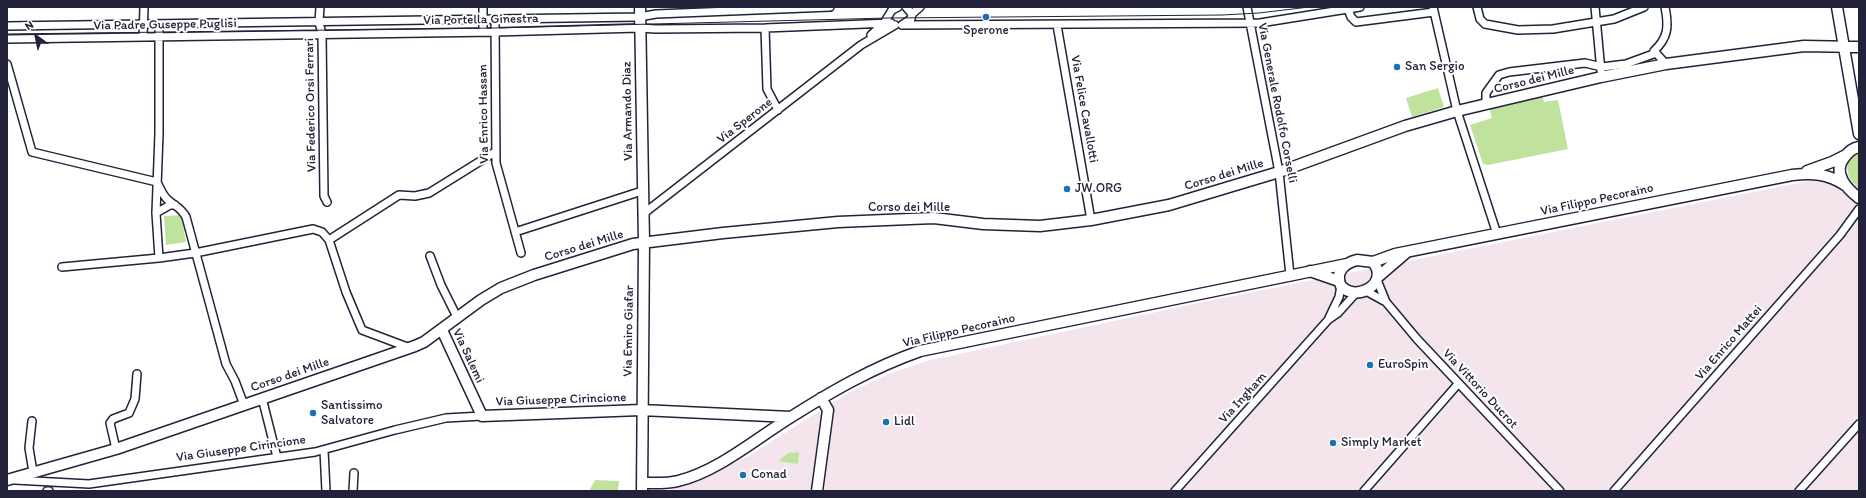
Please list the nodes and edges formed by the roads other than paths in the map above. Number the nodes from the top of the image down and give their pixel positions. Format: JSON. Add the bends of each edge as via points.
{"nodes":[{"id":1,"x":144,"y":7,"type":"edge"},
{"id":2,"x":320,"y":7,"type":"edge"},
{"id":3,"x":483,"y":7,"type":"edge"},
{"id":4,"x":830,"y":7,"type":"edge"},
{"id":5,"x":898,"y":7,"type":"edge"},
{"id":6,"x":906,"y":7,"type":"edge"},
{"id":7,"x":920,"y":7,"type":"edge"},
{"id":8,"x":1247,"y":7,"type":"edge"},
{"id":9,"x":1360,"y":7,"type":"edge"},
{"id":10,"x":1476,"y":7,"type":"edge"},
{"id":11,"x":1595,"y":7,"type":"edge"},
{"id":12,"x":1644,"y":7,"type":"edge"},
{"id":13,"x":1665,"y":7,"type":"edge"},
{"id":14,"x":1837,"y":7,"type":"edge"},
{"id":15,"x":761,"y":8,"type":"edge"},
{"id":16,"x":1348,"y":9,"type":"junction"},
{"id":17,"x":1433,"y":9,"type":"edge"},
{"id":18,"x":640,"y":12,"type":"edge"},
{"id":19,"x":912,"y":14,"type":"junction"},
{"id":20,"x":483,"y":19,"type":"junction"},
{"id":21,"x":495,"y":19,"type":"junction"},
{"id":22,"x":1597,"y":21,"type":"junction"},
{"id":23,"x":319,"y":22,"type":"junction"},
{"id":24,"x":866,"y":23,"type":"junction"},
{"id":25,"x":892,"y":23,"type":"junction"},
{"id":26,"x":1249,"y":23,"type":"junction"},
{"id":27,"x":143,"y":24,"type":"junction"},
{"id":28,"x":159,"y":24,"type":"junction"},
{"id":29,"x":1057,"y":25,"type":"junction"},
{"id":30,"x":7,"y":26,"type":"edge"},
{"id":31,"x":640,"y":28,"type":"junction"},
{"id":32,"x":765,"y":28,"type":"junction"},
{"id":33,"x":483,"y":32,"type":"junction"},
{"id":34,"x":495,"y":32,"type":"junction"},
{"id":35,"x":322,"y":34,"type":"junction"},
{"id":36,"x":870,"y":35,"type":"junction"},
{"id":37,"x":142,"y":37,"type":"junction"},
{"id":38,"x":159,"y":37,"type":"junction"},
{"id":39,"x":7,"y":39,"type":"edge"},
{"id":40,"x":861,"y":45,"type":"junction"},
{"id":41,"x":1843,"y":46,"type":"junction"},
{"id":42,"x":1859,"y":47,"type":"edge"},
{"id":43,"x":1656,"y":53,"type":"junction"},
{"id":44,"x":7,"y":64,"type":"edge"},
{"id":45,"x":1666,"y":64,"type":"junction"},
{"id":46,"x":1601,"y":72,"type":"junction"},
{"id":47,"x":1486,"y":105,"type":"junction"},
{"id":48,"x":778,"y":110,"type":"junction"},
{"id":49,"x":1456,"y":111,"type":"junction"},
{"id":50,"x":1859,"y":134,"type":"edge"},
{"id":51,"x":1859,"y":147,"type":"edge"},
{"id":52,"x":495,"y":152,"type":"junction"},
{"id":53,"x":1846,"y":155,"type":"junction"},
{"id":54,"x":1280,"y":172,"type":"junction"},
{"id":55,"x":1792,"y":175,"type":"junction"},
{"id":56,"x":156,"y":182,"type":"junction"},
{"id":57,"x":1845,"y":184,"type":"junction"},
{"id":58,"x":642,"y":191,"type":"junction"},
{"id":59,"x":1859,"y":198,"type":"edge"},
{"id":60,"x":327,"y":202,"type":"dead end"},
{"id":61,"x":175,"y":205,"type":"junction"},
{"id":62,"x":1859,"y":209,"type":"edge"},
{"id":63,"x":156,"y":213,"type":"junction"},
{"id":64,"x":643,"y":214,"type":"junction"},
{"id":65,"x":1091,"y":220,"type":"junction"},
{"id":66,"x":515,"y":232,"type":"junction"},
{"id":67,"x":1497,"y":234,"type":"junction"},
{"id":68,"x":329,"y":240,"type":"junction"},
{"id":69,"x":644,"y":243,"type":"junction"},
{"id":70,"x":521,"y":252,"type":"dead end"},
{"id":71,"x":1407,"y":252,"type":"junction"},
{"id":72,"x":195,"y":253,"type":"junction"},
{"id":73,"x":430,"y":256,"type":"dead end"},
{"id":74,"x":159,"y":258,"type":"junction"},
{"id":75,"x":1373,"y":262,"type":"junction"},
{"id":76,"x":1347,"y":264,"type":"junction"},
{"id":77,"x":62,"y":266,"type":"dead end"},
{"id":78,"x":1310,"y":271,"type":"junction"},
{"id":79,"x":1290,"y":275,"type":"junction"},
{"id":80,"x":1378,"y":278,"type":"junction"},
{"id":81,"x":1340,"y":284,"type":"junction"},
{"id":82,"x":1361,"y":292,"type":"junction"},
{"id":83,"x":1386,"y":302,"type":"junction"},
{"id":84,"x":457,"y":317,"type":"junction"},
{"id":85,"x":1328,"y":320,"type":"junction"},
{"id":86,"x":442,"y":330,"type":"junction"},
{"id":87,"x":410,"y":348,"type":"junction"},
{"id":88,"x":137,"y":374,"type":"dead end"},
{"id":89,"x":1458,"y":384,"type":"junction"},
{"id":90,"x":262,"y":398,"type":"junction"},
{"id":91,"x":821,"y":398,"type":"junction"},
{"id":92,"x":244,"y":405,"type":"junction"},
{"id":93,"x":641,"y":410,"type":"junction"},
{"id":94,"x":482,"y":416,"type":"junction"},
{"id":95,"x":766,"y":416,"type":"junction"},
{"id":96,"x":791,"y":417,"type":"junction"},
{"id":97,"x":32,"y":422,"type":"dead end"},
{"id":98,"x":1859,"y":424,"type":"edge"},
{"id":99,"x":763,"y":434,"type":"junction"},
{"id":100,"x":116,"y":449,"type":"junction"},
{"id":101,"x":324,"y":450,"type":"junction"},
{"id":102,"x":277,"y":457,"type":"junction"},
{"id":103,"x":33,"y":472,"type":"junction"},
{"id":104,"x":354,"y":473,"type":"dead end"},
{"id":105,"x":8,"y":480,"type":"edge"},
{"id":106,"x":92,"y":483,"type":"junction"},
{"id":107,"x":642,"y":487,"type":"edge"},
{"id":108,"x":92,"y":491,"type":"edge"},
{"id":109,"x":326,"y":491,"type":"edge"},
{"id":110,"x":353,"y":491,"type":"edge"},
{"id":111,"x":817,"y":491,"type":"edge"},
{"id":112,"x":1175,"y":491,"type":"edge"},
{"id":113,"x":1364,"y":491,"type":"edge"},
{"id":114,"x":1560,"y":491,"type":"edge"},
{"id":115,"x":1614,"y":491,"type":"edge"},
{"id":116,"x":1799,"y":491,"type":"edge"}],
"edges":[{"from":1,"to":27,"type":"street"},
{"from":2,"to":23,"type":"street","name":"Via Federico Orsi Ferrari"},
{"from":3,"to":20,"type":"street"},
{"from":4,"to":15,"type":"street","name":"Via Portella Ginestra"},
{"from":5,"to":25,"type":"street","via":[[892,10]]},
{"from":6,"to":19,"type":"street"},
{"from":7,"to":19,"type":"street"},
{"from":8,"to":26,"type":"street","name":"Via Generale Rodolfo Corselli"},
{"from":9,"to":16,"type":"street","name":"Via Portella Ginestra"},
{"from":10,"to":22,"type":"street","via":[[1480,19],[1485,24],[1518,30],[1553,30]]},
{"from":11,"to":22,"type":"street"},
{"from":12,"to":22,"type":"street","via":[[1614,19]]},
{"from":13,"to":43,"type":"street","via":[[1666,34],[1664,41],[1654,51]]},
{"from":14,"to":41,"type":"street"},
{"from":15,"to":18,"type":"street","name":"Via Portella Ginestra","via":[[656,14]]},
{"from":16,"to":17,"type":"street","via":[[1356,22]]},
{"from":16,"to":26,"type":"street","name":"Via Portella Ginestra"},
{"from":17,"to":49,"type":"street"},
{"from":18,"to":21,"type":"street","name":"Via Portella Ginestra"},
{"from":18,"to":31,"type":"street","name":"Via Armando Diaz"},
{"from":19,"to":25,"type":"street","via":[[911,19]]},
{"from":20,"to":21,"type":"street","name":"Via Portella Ginestra"},
{"from":20,"to":23,"type":"street","name":"Via Portella Ginestra"},
{"from":20,"to":33,"type":"street"},
{"from":21,"to":34,"type":"street","name":"Via Enrico Hassan"},
{"from":22,"to":46,"type":"street"},
{"from":23,"to":28,"type":"street","name":"Via Padre Guseppe Puglisi"},
{"from":23,"to":35,"type":"street","name":"Via Federico Orsi Ferrari"},
{"from":24,"to":25,"type":"street","name":"Via Portella Ginestra"},
{"from":24,"to":32,"type":"street","name":"Via Portella Ginestra"},
{"from":24,"to":36,"type":"street"},
{"from":25,"to":29,"type":"street","name":"Via Portella Ginestra"},
{"from":25,"to":36,"type":"street"},
{"from":25,"to":40,"type":"street"},
{"from":26,"to":29,"type":"street","name":"Via Portella Ginestra"},
{"from":26,"to":54,"type":"street","name":"Via Generale Rodolfo Corselli"},
{"from":27,"to":28,"type":"street","name":"Via Padre Guseppe Puglisi"},
{"from":27,"to":30,"type":"street","name":"Via Padre Guseppe Puglisi"},
{"from":27,"to":37,"type":"street"},
{"from":28,"to":38,"type":"street"},
{"from":29,"to":65,"type":"street","name":"Via Felice Cavallotti"},
{"from":31,"to":32,"type":"street","name":"Via Portella Ginestra"},
{"from":31,"to":34,"type":"street","name":"Via Portella Ginestra"},
{"from":31,"to":58,"type":"street","name":"Via Armando Diaz"},
{"from":32,"to":48,"type":"street","via":[[767,89]]},
{"from":33,"to":34,"type":"street","name":"Via Portella Ginestra"},
{"from":33,"to":35,"type":"street","name":"Via Portella Ginestra"},
{"from":34,"to":52,"type":"street","name":"Via Enrico Hassan"},
{"from":35,"to":38,"type":"street","name":"Via Padre Guseppe Puglisi"},
{"from":35,"to":60,"type":"street","name":"Via Federico Orsi Ferrari","via":[[324,196]]},
{"from":36,"to":40,"type":"street"},
{"from":37,"to":38,"type":"street","name":"Via Padre Guseppe Puglisi"},
{"from":37,"to":39,"type":"street","name":"Via Padre Guseppe Puglisi"},
{"from":38,"to":56,"type":"street","via":[[159,134]]},
{"from":40,"to":48,"type":"street","name":"Via Sperone"},
{"from":41,"to":42,"type":"street","name":"Corso dei Mille"},
{"from":41,"to":45,"type":"street","name":"Corso dei Mille","via":[[1804,46]]},
{"from":41,"to":50,"type":"street"},
{"from":43,"to":45,"type":"street"},
{"from":43,"to":46,"type":"street"},
{"from":44,"to":56,"type":"street","via":[[32,152]]},
{"from":45,"to":46,"type":"street","name":"Corso dei Mille"},
{"from":46,"to":47,"type":"street","name":"Corso dei Mille"},
{"from":46,"to":47,"type":"street","via":[[1585,63],[1509,72],[1499,75],[1486,93]]},
{"from":47,"to":49,"type":"street","name":"Corso dei Mille"},
{"from":48,"to":64,"type":"street","name":"Via Sperone"},
{"from":49,"to":54,"type":"street","name":"Corso dei Mille","via":[[1405,126]]},
{"from":49,"to":67,"type":"street"},
{"from":51,"to":53,"type":"street","name":"Via Filippo Pecoraino","via":[[1850,150]]},
{"from":52,"to":66,"type":"street","name":"Via Enrico Hassan"},
{"from":52,"to":68,"type":"street","via":[[430,193],[415,196],[399,195]]},
{"from":53,"to":55,"type":"street","name":"Via Filippo Pecoraino","via":[[1820,167]]},
{"from":53,"to":57,"type":"street","via":[[1840,167]]},
{"from":54,"to":65,"type":"street","name":"Corso dei Mille","via":[[1169,205]]},
{"from":54,"to":79,"type":"street","name":"Via Generale Rodolfo Corselli"},
{"from":55,"to":57,"type":"street","name":"Via Filippo Pecoraino","via":[[1827,175]]},
{"from":55,"to":67,"type":"street","name":"Via Filippo Pecoraino"},
{"from":56,"to":61,"type":"street","via":[[163,194]]},
{"from":56,"to":63,"type":"street"},
{"from":57,"to":59,"type":"street"},
{"from":58,"to":64,"type":"street","name":"Via Armando Diaz"},
{"from":58,"to":66,"type":"street"},
{"from":61,"to":63,"type":"street"},
{"from":61,"to":72,"type":"street","via":[[182,209],[186,217]]},
{"from":62,"to":115,"type":"street","name":"Via Enrico Mattei","via":[[1840,235]]},
{"from":63,"to":74,"type":"street"},
{"from":64,"to":69,"type":"street","name":"Via Emiro Giafar"},
{"from":65,"to":69,"type":"street","name":"Corso dei Mille","via":[[1040,226],[983,224],[934,218],[845,221],[762,228]]},
{"from":66,"to":70,"type":"street","name":"Via Enrico Hassan"},
{"from":67,"to":71,"type":"street","name":"Via Filippo Pecoraino"},
{"from":68,"to":72,"type":"street","via":[[322,232],[313,229]]},
{"from":68,"to":87,"type":"street","via":[[362,330]]},
{"from":69,"to":84,"type":"street","name":"Corso dei Mille","via":[[633,244],[534,275],[501,288]]},
{"from":69,"to":93,"type":"street","name":"Via Emiro Giafar"},
{"from":71,"to":75,"type":"street","name":"Via Filippo Pecoraino"},
{"from":71,"to":80,"type":"street","name":"Via Filippo Pecoraino"},
{"from":72,"to":74,"type":"street"},
{"from":72,"to":92,"type":"street","via":[[226,364]]},
{"from":73,"to":84,"type":"street"},
{"from":74,"to":77,"type":"street"},
{"from":75,"to":76,"type":"street","name":"Via Filippo Pecoraino","via":[[1363,259]]},
{"from":75,"to":80,"type":"street","via":[[1378,270]]},
{"from":76,"to":78,"type":"street","name":"Via Filippo Pecoraino"},
{"from":76,"to":81,"type":"street","via":[[1339,272]]},
{"from":78,"to":79,"type":"street","name":"Via Filippo Pecoraino"},
{"from":78,"to":81,"type":"street"},
{"from":79,"to":91,"type":"street","name":"Via Filippo Pecoraino","via":[[920,351],[882,365]]},
{"from":80,"to":82,"type":"street","name":"Via Filippo Pecoraino"},
{"from":80,"to":83,"type":"street"},
{"from":81,"to":82,"type":"street","via":[[1348,291]]},
{"from":81,"to":85,"type":"street","via":[[1339,297]]},
{"from":82,"to":83,"type":"street"},
{"from":82,"to":85,"type":"street"},
{"from":83,"to":89,"type":"street","name":"Via Vittorio Ducrot"},
{"from":84,"to":86,"type":"street","name":"Corso dei Mille"},
{"from":85,"to":112,"type":"street","name":"Via Ingham"},
{"from":86,"to":87,"type":"street","name":"Corso dei Mille"},
{"from":86,"to":94,"type":"street","name":"Via Salemi"},
{"from":87,"to":90,"type":"street","name":"Corso dei Mille"},
{"from":88,"to":100,"type":"street","via":[[135,399],[129,413],[110,422]]},
{"from":89,"to":113,"type":"street"},
{"from":89,"to":114,"type":"street","name":"Via Vittorio Ducrot"},
{"from":90,"to":92,"type":"street","name":"Corso dei Mille"},
{"from":90,"to":102,"type":"street"},
{"from":91,"to":96,"type":"street","name":"Via Filippo Pecoraino"},
{"from":91,"to":111,"type":"street","via":[[828,410]]},
{"from":92,"to":100,"type":"street","name":"Corso dei Mille"},
{"from":93,"to":94,"type":"street","name":"Via Giuseppe Cirincione"},
{"from":93,"to":95,"type":"street","name":"Via Giuseppe Cirincione"},
{"from":93,"to":107,"type":"street","name":"Via Emiro Giafar"},
{"from":94,"to":101,"type":"street","name":"Via Giuseppe Cirincione","via":[[446,418]]},
{"from":95,"to":96,"type":"street","name":"Via Giuseppe Cirincione"},
{"from":95,"to":99,"type":"street","via":[[767,426]]},
{"from":96,"to":99,"type":"street","name":"Via Filippo Pecoraino"},
{"from":97,"to":103,"type":"street","via":[[29,448]]},
{"from":98,"to":116,"type":"street"},
{"from":99,"to":107,"type":"street","name":"Via Filippo Pecoraino","via":[[719,465],[678,481]]},
{"from":100,"to":103,"type":"street","name":"Corso dei Mille"},
{"from":101,"to":102,"type":"street","name":"Via Giuseppe Cirincione"},
{"from":101,"to":109,"type":"street"},
{"from":102,"to":106,"type":"street","name":"Via Giuseppe Cirincione"},
{"from":103,"to":105,"type":"street","name":"Corso dei Mille"},
{"from":104,"to":110,"type":"street"},
{"from":105,"to":106,"type":"street","name":"Via Giuseppe Cirincione"},
{"from":106,"to":108,"type":"street"}]}
